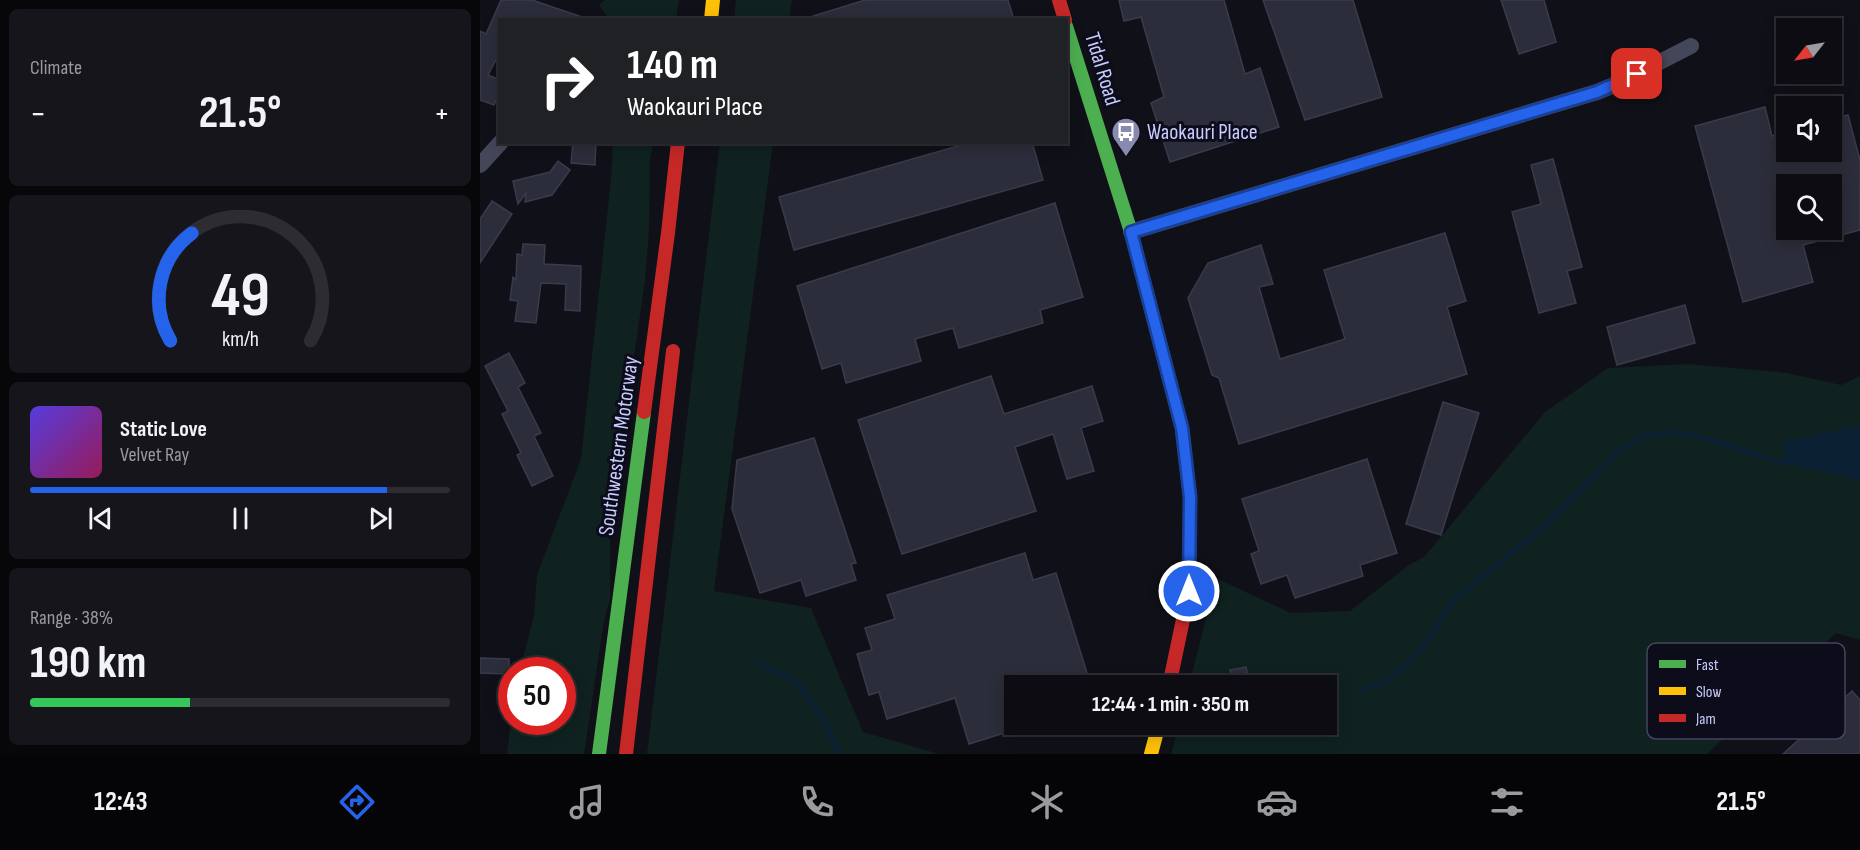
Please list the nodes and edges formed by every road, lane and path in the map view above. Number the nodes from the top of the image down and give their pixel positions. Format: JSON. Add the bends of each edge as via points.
{"nodes":[{"id":1,"x":714,"y":0,"type":"edge"},
{"id":2,"x":1059,"y":0,"type":"edge"},
{"id":3,"x":711,"y":18,"type":"edge"},
{"id":4,"x":1064,"y":18,"type":"edge"},
{"id":5,"x":1068,"y":32,"type":"edge"},
{"id":6,"x":1691,"y":46,"type":"dead end"},
{"id":7,"x":499,"y":144,"type":"edge"},
{"id":8,"x":678,"y":144,"type":"edge"},
{"id":9,"x":480,"y":165,"type":"edge"},
{"id":10,"x":1131,"y":232,"type":"junction"},
{"id":11,"x":674,"y":343,"type":"dead end"},
{"id":12,"x":1171,"y":675,"type":"edge"},
{"id":13,"x":1156,"y":735,"type":"edge"},
{"id":14,"x":599,"y":754,"type":"edge"},
{"id":15,"x":626,"y":754,"type":"edge"},
{"id":16,"x":1151,"y":754,"type":"edge"}],
"edges":[{"from":1,"to":3,"type":"main road"},
{"from":2,"to":4,"type":"main road","name":"Tidal Road"},
{"from":5,"to":10,"type":"main road","name":"Tidal Road"},
{"from":6,"to":10,"type":"street","via":[[1597,92]]},
{"from":7,"to":9,"type":"street"},
{"from":8,"to":14,"type":"main road","name":"Southwestern Motorway"},
{"from":10,"to":12,"type":"main road","name":"Tidal Road","via":[[1182,428],[1190,497],[1189,591]]},
{"from":11,"to":15,"type":"main road","name":"Southwestern Motorway"},
{"from":13,"to":16,"type":"main road"}]}
